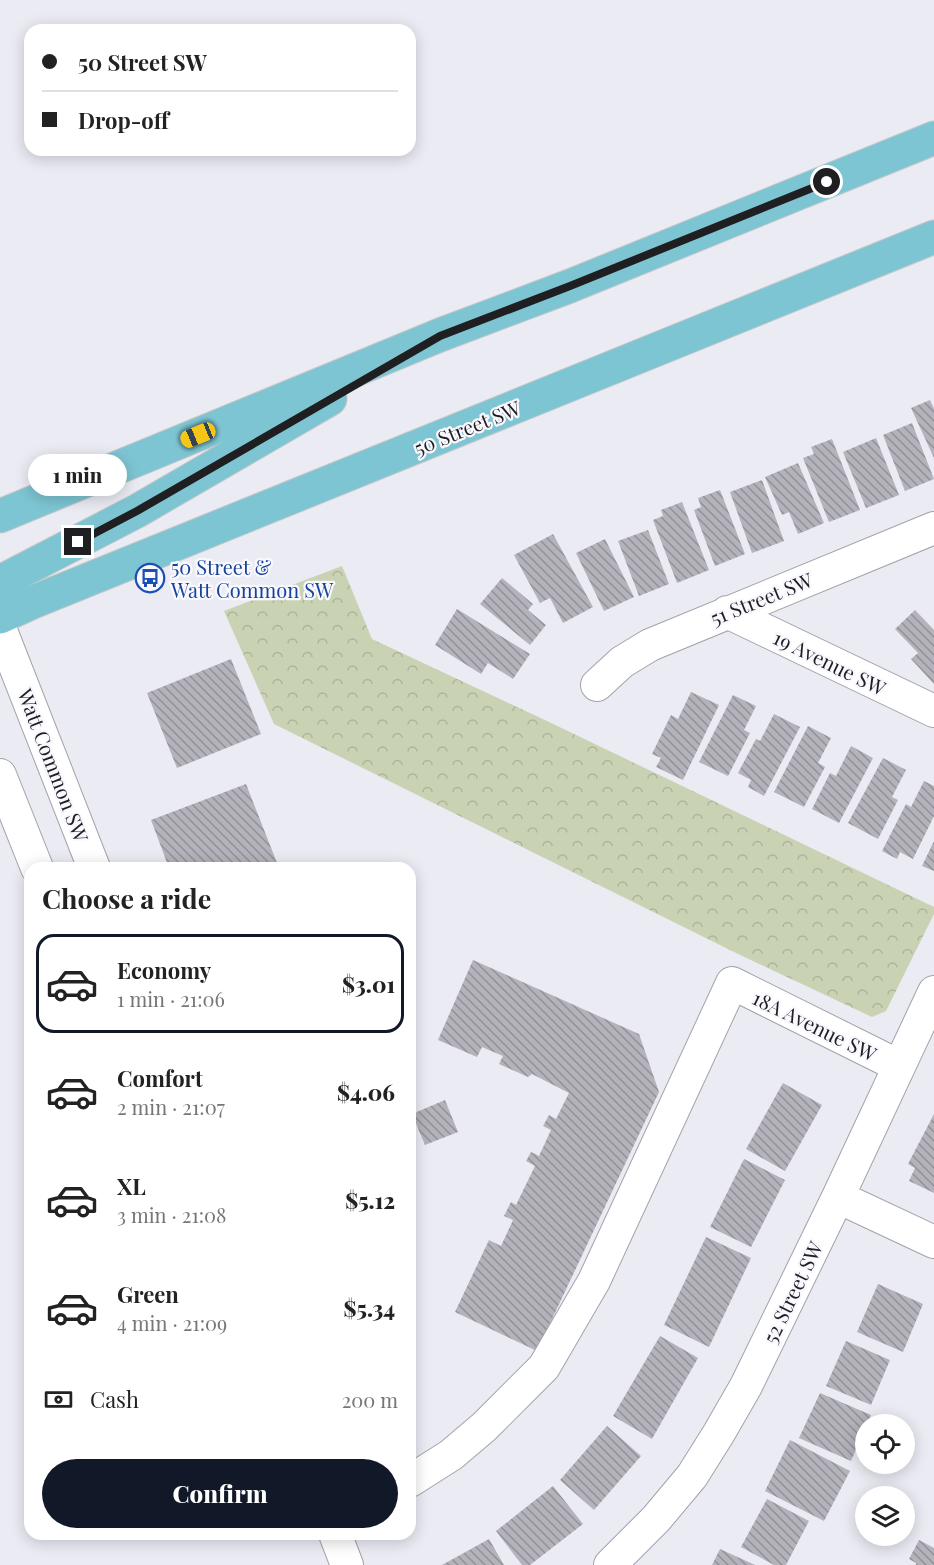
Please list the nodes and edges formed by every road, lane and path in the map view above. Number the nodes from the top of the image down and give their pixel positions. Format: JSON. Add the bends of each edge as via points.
{"nodes":[{"id":1,"x":934,"y":138,"type":"edge"},
{"id":2,"x":934,"y":237,"type":"edge"},
{"id":3,"x":440,"y":336,"type":"junction"},
{"id":4,"x":0,"y":516,"type":"edge"},
{"id":5,"x":934,"y":528,"type":"edge"},
{"id":6,"x":0,"y":582,"type":"edge"},
{"id":7,"x":727,"y":612,"type":"junction"},
{"id":8,"x":0,"y":617,"type":"edge"},
{"id":9,"x":0,"y":628,"type":"edge"},
{"id":10,"x":597,"y":685,"type":"dead end"},
{"id":11,"x":934,"y":711,"type":"edge"},
{"id":12,"x":0,"y":775,"type":"edge"},
{"id":13,"x":35,"y":862,"type":"edge"},
{"id":14,"x":92,"y":862,"type":"edge"},
{"id":15,"x":934,"y":992,"type":"edge"},
{"id":16,"x":899,"y":1066,"type":"junction"},
{"id":17,"x":838,"y":1197,"type":"junction"},
{"id":18,"x":934,"y":1242,"type":"edge"},
{"id":19,"x":416,"y":1477,"type":"edge"},
{"id":20,"x":337,"y":1540,"type":"edge"},
{"id":21,"x":347,"y":1565,"type":"edge"},
{"id":22,"x":610,"y":1565,"type":"edge"}],
"edges":[{"from":1,"to":3,"type":"main road"},
{"from":2,"to":8,"type":"main road","name":"50 Street SW"},
{"from":3,"to":4,"type":"main road"},
{"from":3,"to":6,"type":"main road","via":[[137,511]]},
{"from":5,"to":7,"type":"street","name":"51 Street SW"},
{"from":7,"to":10,"type":"street","name":"51 Street SW","via":[[650,645],[622,662]]},
{"from":7,"to":11,"type":"street","name":"19 Avenue SW"},
{"from":9,"to":14,"type":"street","name":"Watt Common SW"},
{"from":12,"to":13,"type":"street"},
{"from":15,"to":16,"type":"street","name":"52 Street SW"},
{"from":16,"to":17,"type":"street","name":"52 Street SW"},
{"from":16,"to":19,"type":"street","name":"18A Avenue SW","via":[[732,983],[594,1281],[544,1367],[484,1427]]},
{"from":17,"to":18,"type":"street"},
{"from":17,"to":22,"type":"street","name":"52 Street SW","via":[[719,1433],[685,1485]]},
{"from":20,"to":21,"type":"street"}]}
